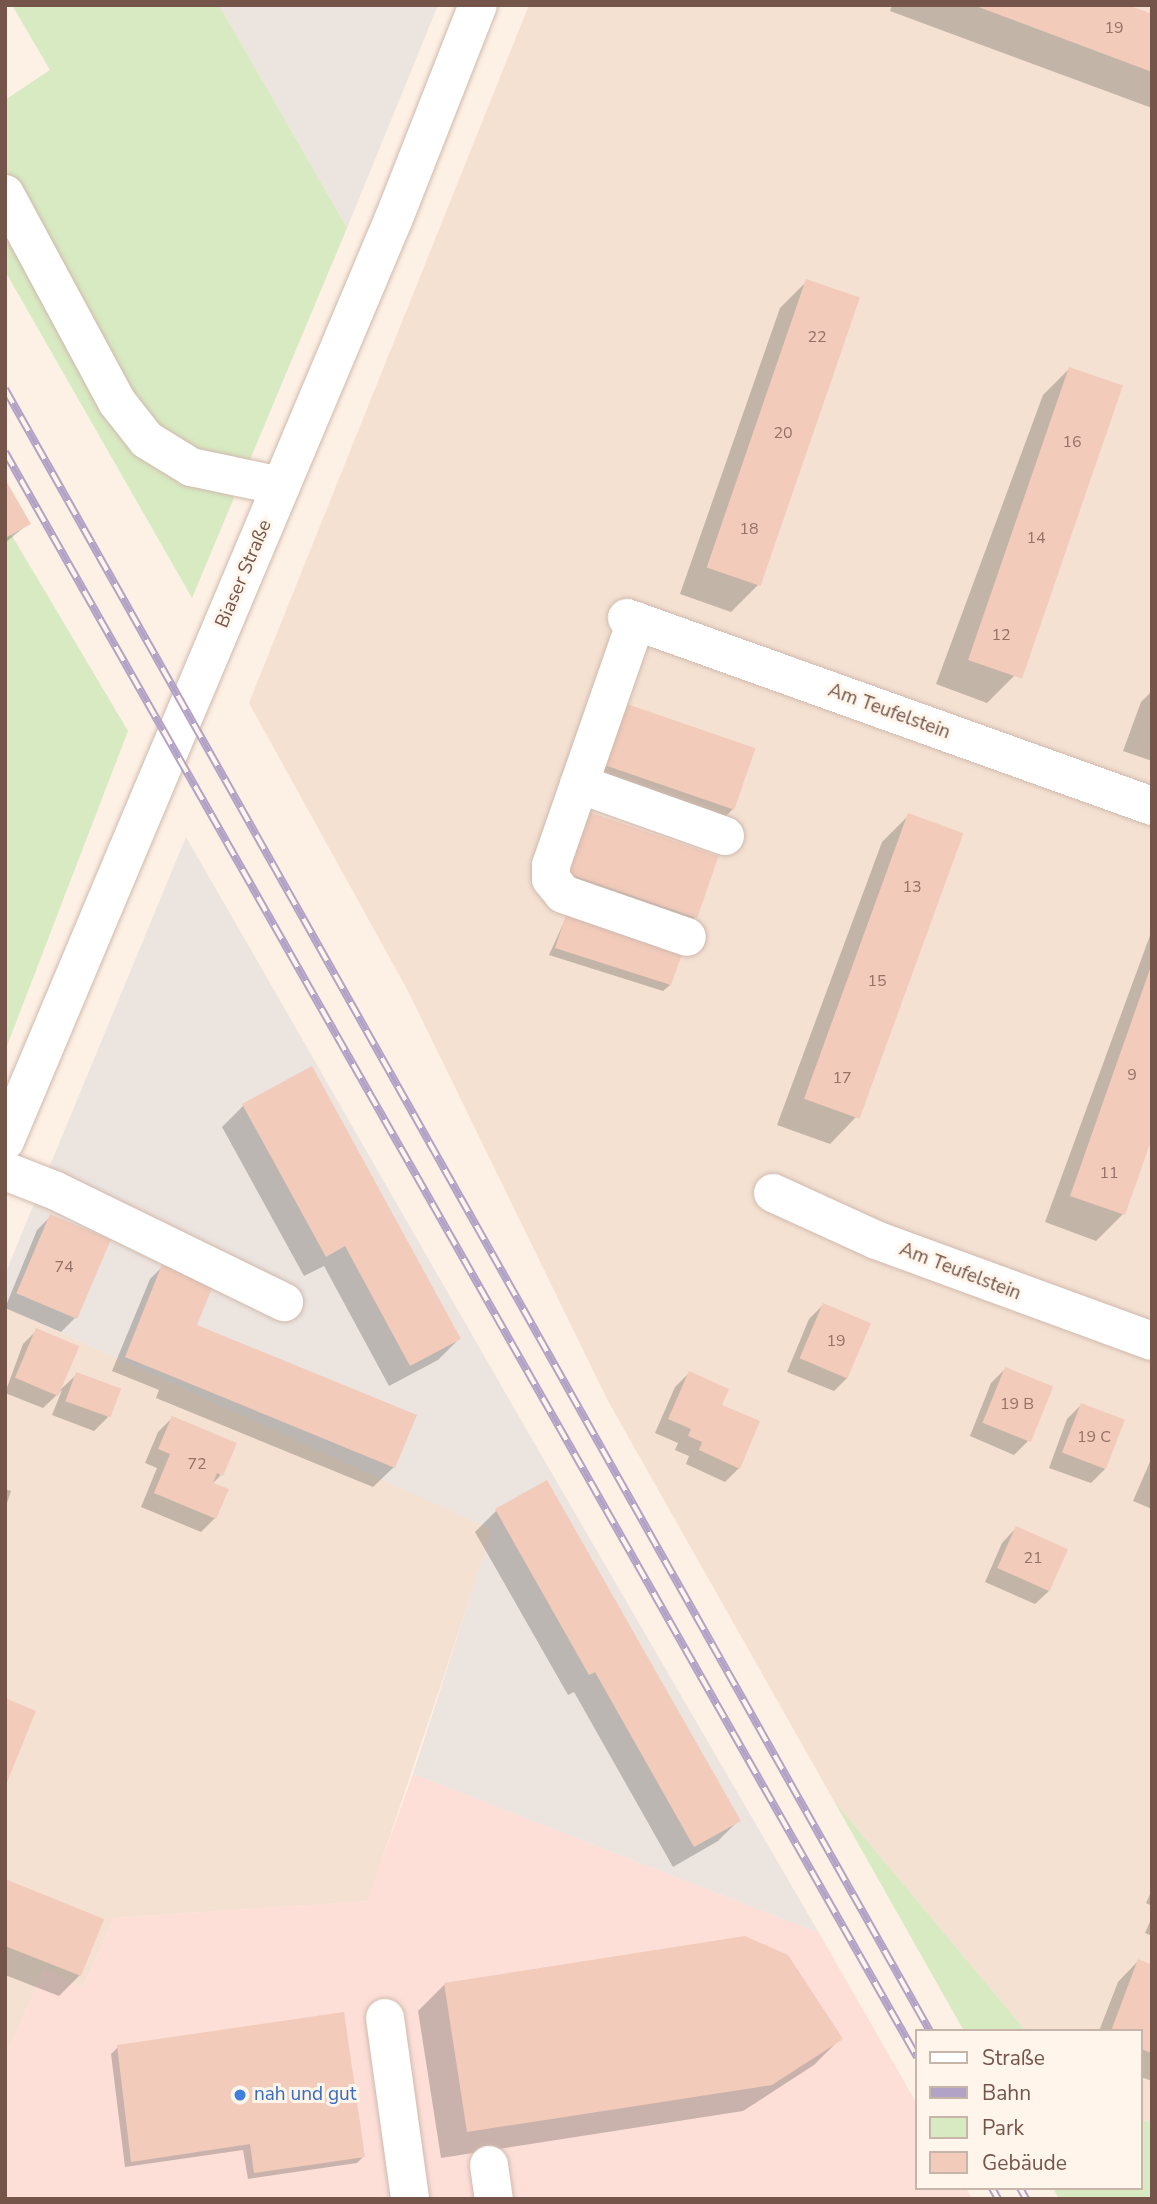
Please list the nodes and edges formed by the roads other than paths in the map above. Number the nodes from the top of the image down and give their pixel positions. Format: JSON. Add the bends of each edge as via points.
{"nodes":[{"id":1,"x":478,"y":5,"type":"edge"},
{"id":2,"x":5,"y":194,"type":"edge"},
{"id":3,"x":281,"y":486,"type":"junction"},
{"id":4,"x":579,"y":784,"type":"junction"},
{"id":5,"x":1152,"y":806,"type":"edge"},
{"id":6,"x":725,"y":836,"type":"dead end"},
{"id":7,"x":687,"y":937,"type":"dead end"},
{"id":8,"x":5,"y":1141,"type":"edge"},
{"id":9,"x":5,"y":1171,"type":"edge"},
{"id":10,"x":773,"y":1193,"type":"dead end"},
{"id":11,"x":284,"y":1302,"type":"dead end"},
{"id":12,"x":1152,"y":1341,"type":"edge"},
{"id":13,"x":385,"y":2018,"type":"dead end"},
{"id":14,"x":410,"y":2199,"type":"edge"}],
"edges":[{"from":1,"to":3,"type":"street","name":"Biaser Straße"},
{"from":2,"to":3,"type":"street","via":[[117,402],[147,440],[191,467]]},
{"from":3,"to":8,"type":"street","name":"Biaser Straße"},
{"from":4,"to":5,"type":"street","name":"Am Teufelstein","via":[[632,620]]},
{"from":4,"to":6,"type":"street"},
{"from":4,"to":7,"type":"street","via":[[551,865],[551,879],[563,894]]},
{"from":9,"to":11,"type":"street","via":[[54,1190]]},
{"from":10,"to":12,"type":"street","name":"Am Teufelstein","via":[[876,1240]]},
{"from":13,"to":14,"type":"street"}]}
